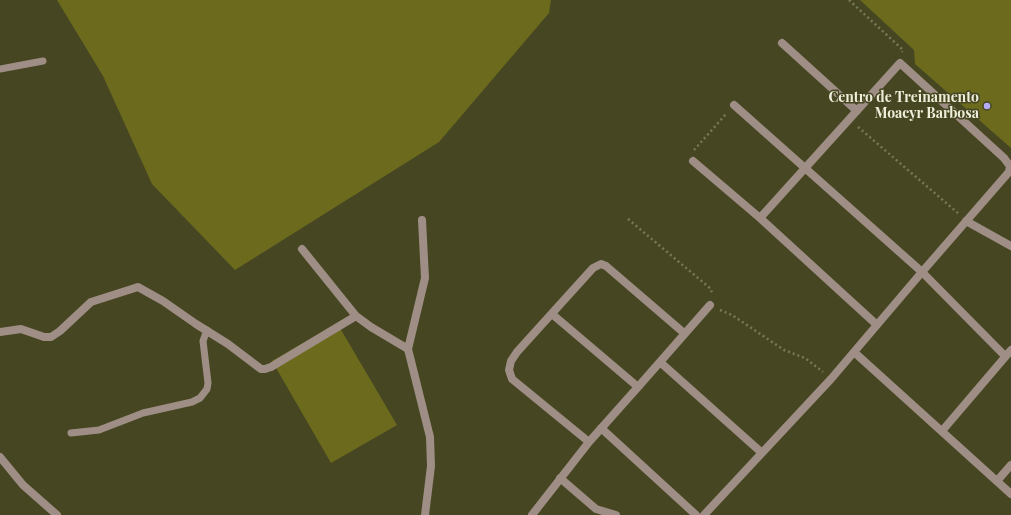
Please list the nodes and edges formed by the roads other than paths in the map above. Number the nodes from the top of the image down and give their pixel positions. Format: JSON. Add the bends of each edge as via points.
{"nodes":[{"id":1,"x":782,"y":43,"type":"dead end"},
{"id":2,"x":44,"y":61,"type":"dead end"},
{"id":3,"x":0,"y":69,"type":"edge"},
{"id":4,"x":734,"y":105,"type":"road end"},
{"id":5,"x":857,"y":111,"type":"junction"},
{"id":6,"x":693,"y":161,"type":"road end"},
{"id":7,"x":805,"y":169,"type":"junction"},
{"id":8,"x":760,"y":218,"type":"junction"},
{"id":9,"x":422,"y":220,"type":"dead end"},
{"id":10,"x":966,"y":221,"type":"junction"},
{"id":11,"x":1011,"y":246,"type":"edge"},
{"id":12,"x":302,"y":249,"type":"dead end"},
{"id":13,"x":922,"y":272,"type":"junction"},
{"id":14,"x":710,"y":305,"type":"road end"},
{"id":15,"x":552,"y":314,"type":"junction"},
{"id":16,"x":356,"y":316,"type":"junction"},
{"id":17,"x":877,"y":324,"type":"junction"},
{"id":18,"x":207,"y":330,"type":"junction"},
{"id":19,"x":0,"y":332,"type":"edge"},
{"id":20,"x":684,"y":333,"type":"junction"},
{"id":21,"x":408,"y":349,"type":"junction"},
{"id":22,"x":1011,"y":350,"type":"edge"},
{"id":23,"x":854,"y":352,"type":"junction"},
{"id":24,"x":1005,"y":356,"type":"junction"},
{"id":25,"x":660,"y":362,"type":"junction"},
{"id":26,"x":638,"y":387,"type":"junction"},
{"id":27,"x":601,"y":428,"type":"junction"},
{"id":28,"x":942,"y":430,"type":"junction"},
{"id":29,"x":71,"y":433,"type":"dead end"},
{"id":30,"x":588,"y":442,"type":"junction"},
{"id":31,"x":762,"y":453,"type":"junction"},
{"id":32,"x":0,"y":457,"type":"edge"},
{"id":33,"x":1011,"y":465,"type":"edge"},
{"id":34,"x":560,"y":478,"type":"junction"},
{"id":35,"x":997,"y":481,"type":"junction"},
{"id":36,"x":1011,"y":494,"type":"edge"},
{"id":37,"x":594,"y":512,"type":"edge"},
{"id":38,"x":57,"y":515,"type":"edge"},
{"id":39,"x":425,"y":515,"type":"edge"},
{"id":40,"x":532,"y":515,"type":"edge"},
{"id":41,"x":616,"y":515,"type":"edge"},
{"id":42,"x":696,"y":515,"type":"edge"},
{"id":43,"x":704,"y":515,"type":"edge"}],
"edges":[{"from":1,"to":5,"type":"street"},
{"from":2,"to":3,"type":"lane"},
{"from":4,"to":7,"type":"street"},
{"from":5,"to":7,"type":"street"},
{"from":5,"to":10,"type":"street","via":[[900,64],[1004,158],[1010,166],[1009,172]]},
{"from":6,"to":8,"type":"street"},
{"from":7,"to":8,"type":"street"},
{"from":7,"to":13,"type":"street"},
{"from":8,"to":17,"type":"street"},
{"from":9,"to":21,"type":"street","via":[[425,278]]},
{"from":10,"to":11,"type":"street"},
{"from":10,"to":13,"type":"street"},
{"from":12,"to":16,"type":"street"},
{"from":13,"to":17,"type":"street"},
{"from":13,"to":24,"type":"street"},
{"from":14,"to":20,"type":"street"},
{"from":15,"to":20,"type":"street","via":[[593,268],[598,265],[606,266]]},
{"from":15,"to":26,"type":"street"},
{"from":15,"to":30,"type":"street","via":[[516,352],[509,370],[512,379]]},
{"from":16,"to":18,"type":"street","via":[[265,369],[261,369]]},
{"from":16,"to":21,"type":"street"},
{"from":17,"to":23,"type":"street"},
{"from":18,"to":19,"type":"street","via":[[138,287],[91,302],[51,337],[21,329]]},
{"from":18,"to":29,"type":"lane","via":[[203,341],[208,383],[200,398],[143,413],[99,430]]},
{"from":20,"to":25,"type":"street"},
{"from":21,"to":39,"type":"street","via":[[430,437],[431,466]]},
{"from":22,"to":24,"type":"street"},
{"from":23,"to":28,"type":"street"},
{"from":23,"to":31,"type":"street"},
{"from":24,"to":28,"type":"street"},
{"from":25,"to":26,"type":"street"},
{"from":25,"to":31,"type":"street"},
{"from":26,"to":27,"type":"street"},
{"from":27,"to":30,"type":"street"},
{"from":27,"to":42,"type":"street"},
{"from":28,"to":35,"type":"street"},
{"from":30,"to":34,"type":"street"},
{"from":31,"to":43,"type":"street"},
{"from":32,"to":38,"type":"street","via":[[23,485]]},
{"from":33,"to":35,"type":"street"},
{"from":34,"to":37,"type":"street"},
{"from":34,"to":40,"type":"street"},
{"from":35,"to":36,"type":"street"},
{"from":37,"to":41,"type":"street"}]}
